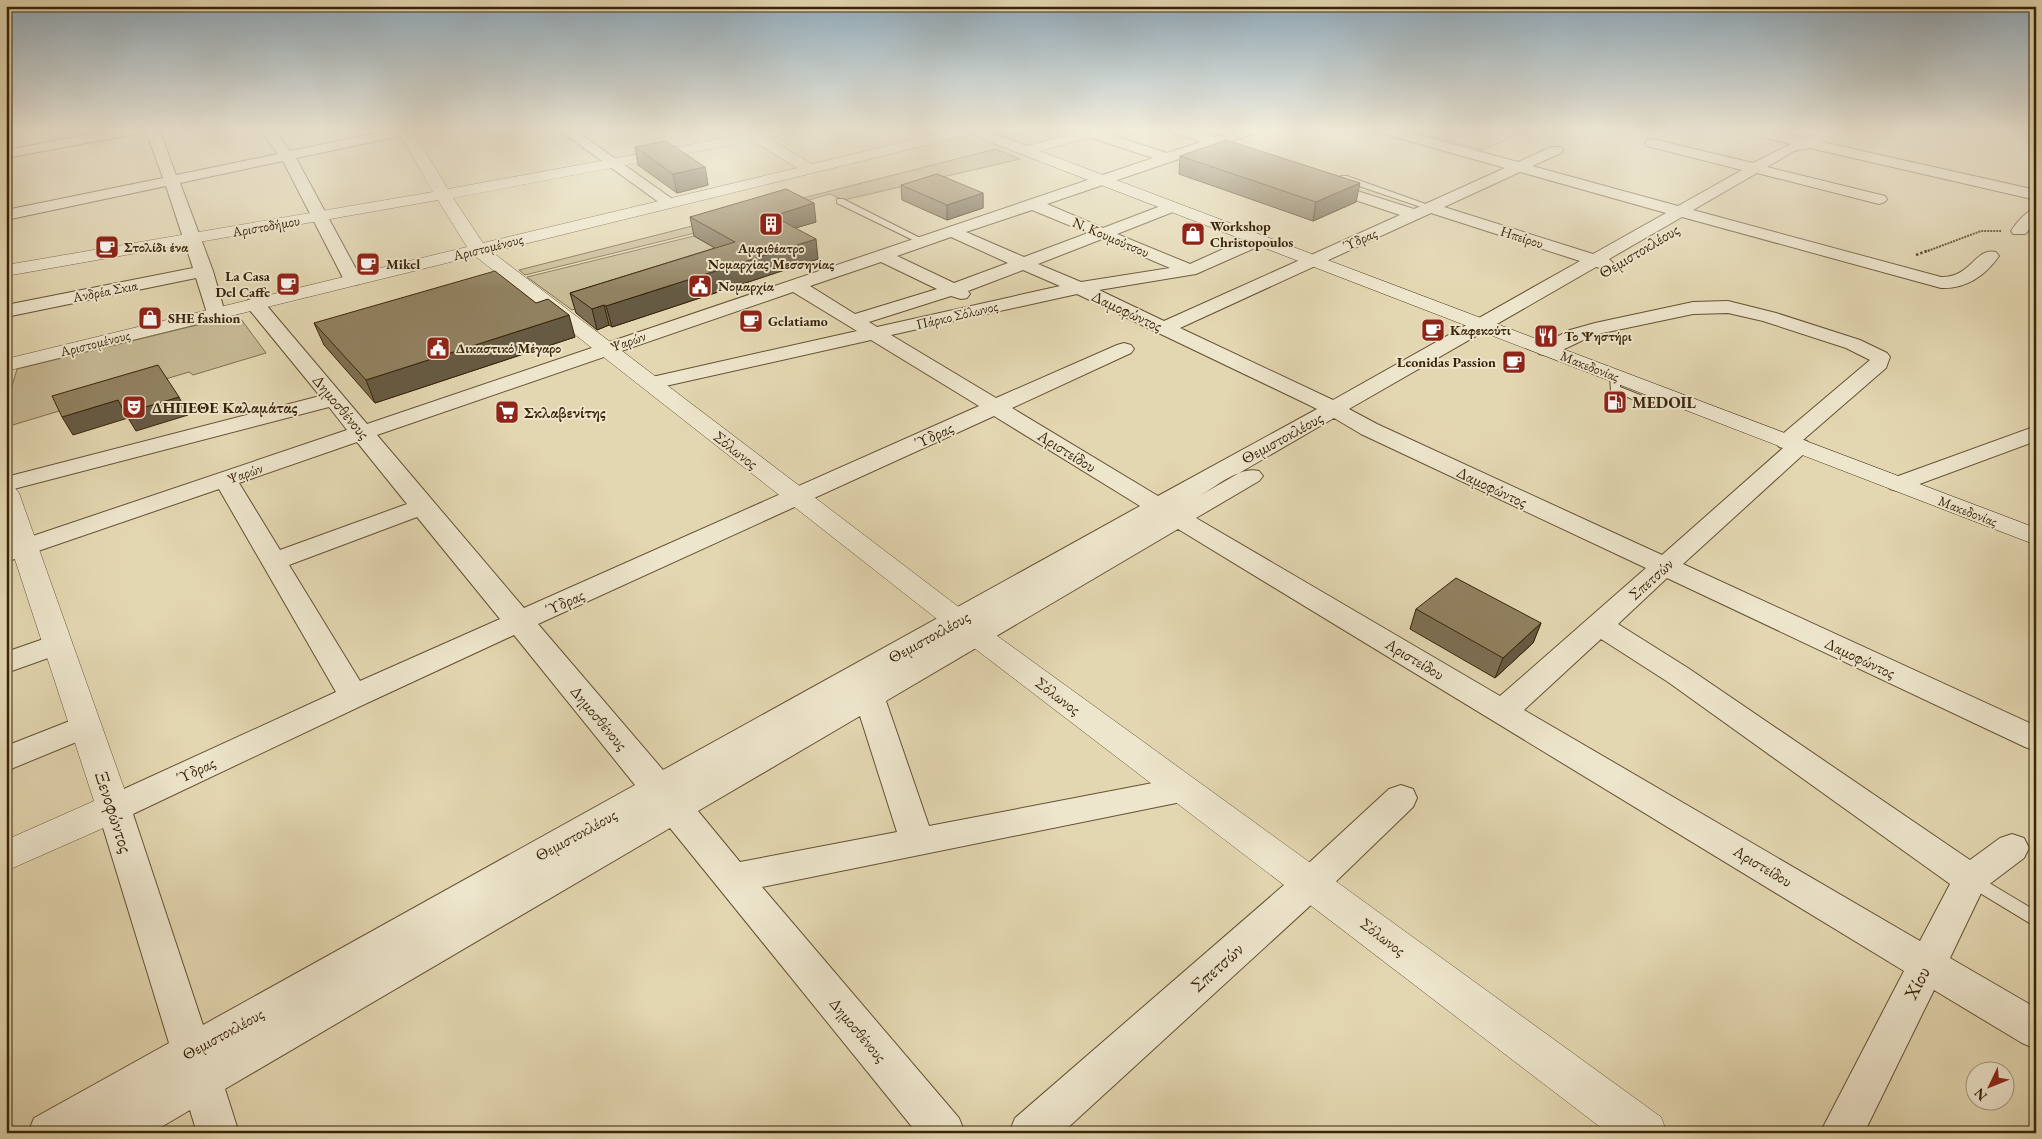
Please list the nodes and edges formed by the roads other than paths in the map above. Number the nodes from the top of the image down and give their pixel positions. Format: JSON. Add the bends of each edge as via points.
{"nodes":[{"id":1,"x":156,"y":183,"type":"edge"},
{"id":2,"x":172,"y":183,"type":"edge"},
{"id":3,"x":301,"y":183,"type":"edge"},
{"id":4,"x":436,"y":183,"type":"edge"},
{"id":5,"x":508,"y":183,"type":"edge"},
{"id":6,"x":642,"y":183,"type":"edge"},
{"id":7,"x":752,"y":183,"type":"edge"},
{"id":8,"x":1093,"y":183,"type":"edge"},
{"id":9,"x":1110,"y":183,"type":"edge"},
{"id":10,"x":1321,"y":183,"type":"edge"},
{"id":11,"x":1359,"y":183,"type":"edge"},
{"id":12,"x":1482,"y":183,"type":"edge"},
{"id":13,"x":1576,"y":183,"type":"edge"},
{"id":14,"x":1729,"y":183,"type":"edge"},
{"id":15,"x":1755,"y":183,"type":"edge"},
{"id":16,"x":1814,"y":183,"type":"edge"},
{"id":17,"x":1984,"y":183,"type":"edge"},
{"id":18,"x":442,"y":195,"type":"junction"},
{"id":19,"x":2036,"y":195,"type":"edge"},
{"id":20,"x":1879,"y":199,"type":"dead end"},
{"id":21,"x":840,"y":201,"type":"dead end"},
{"id":22,"x":670,"y":203,"type":"junction"},
{"id":23,"x":1032,"y":204,"type":"junction"},
{"id":24,"x":1172,"y":206,"type":"junction"},
{"id":25,"x":1430,"y":207,"type":"junction"},
{"id":26,"x":1679,"y":212,"type":"junction"},
{"id":27,"x":2036,"y":213,"type":"edge"},
{"id":28,"x":1414,"y":214,"type":"junction"},
{"id":29,"x":6,"y":215,"type":"edge"},
{"id":30,"x":319,"y":217,"type":"junction"},
{"id":31,"x":1696,"y":217,"type":"junction"},
{"id":32,"x":950,"y":231,"type":"junction"},
{"id":33,"x":2018,"y":231,"type":"road end"},
{"id":34,"x":1102,"y":233,"type":"junction"},
{"id":35,"x":194,"y":239,"type":"junction"},
{"id":36,"x":1258,"y":240,"type":"junction"},
{"id":37,"x":922,"y":241,"type":"junction"},
{"id":38,"x":478,"y":249,"type":"junction"},
{"id":39,"x":881,"y":255,"type":"junction"},
{"id":40,"x":1990,"y":256,"type":"dead end"},
{"id":41,"x":1313,"y":260,"type":"junction"},
{"id":42,"x":1594,"y":260,"type":"junction"},
{"id":43,"x":1023,"y":263,"type":"junction"},
{"id":44,"x":1613,"y":266,"type":"junction"},
{"id":45,"x":1190,"y":270,"type":"junction"},
{"id":46,"x":6,"y":271,"type":"edge"},
{"id":47,"x":204,"y":271,"type":"junction"},
{"id":48,"x":353,"y":280,"type":"junction"},
{"id":49,"x":795,"y":285,"type":"junction"},
{"id":50,"x":1079,"y":288,"type":"junction"},
{"id":51,"x":953,"y":290,"type":"junction"},
{"id":52,"x":255,"y":304,"type":"junction"},
{"id":53,"x":989,"y":307,"type":"junction"},
{"id":54,"x":6,"y":311,"type":"edge"},
{"id":55,"x":216,"y":313,"type":"junction"},
{"id":56,"x":865,"y":326,"type":"junction"},
{"id":57,"x":1164,"y":328,"type":"junction"},
{"id":58,"x":1491,"y":329,"type":"junction"},
{"id":59,"x":607,"y":348,"type":"junction"},
{"id":60,"x":1124,"y":349,"type":"dead end"},
{"id":61,"x":1546,"y":350,"type":"junction"},
{"id":62,"x":6,"y":364,"type":"edge"},
{"id":63,"x":652,"y":383,"type":"junction"},
{"id":64,"x":334,"y":399,"type":"junction"},
{"id":65,"x":996,"y":407,"type":"junction"},
{"id":66,"x":1342,"y":414,"type":"junction"},
{"id":67,"x":362,"y":433,"type":"junction"},
{"id":68,"x":2036,"y":433,"type":"edge"},
{"id":69,"x":1793,"y":444,"type":"junction"},
{"id":70,"x":225,"y":480,"type":"junction"},
{"id":71,"x":6,"y":484,"type":"edge"},
{"id":72,"x":1898,"y":484,"type":"junction"},
{"id":73,"x":6,"y":493,"type":"edge"},
{"id":74,"x":797,"y":498,"type":"junction"},
{"id":75,"x":423,"y":506,"type":"junction"},
{"id":76,"x":1168,"y":513,"type":"junction"},
{"id":77,"x":2036,"y":537,"type":"edge"},
{"id":78,"x":16,"y":550,"type":"edge"},
{"id":79,"x":274,"y":562,"type":"junction"},
{"id":80,"x":1664,"y":567,"type":"junction"},
{"id":81,"x":520,"y":623,"type":"junction"},
{"id":82,"x":1598,"y":626,"type":"junction"},
{"id":83,"x":967,"y":628,"type":"junction"},
{"id":84,"x":58,"y":644,"type":"junction"},
{"id":85,"x":6,"y":663,"type":"edge"},
{"id":86,"x":354,"y":696,"type":"junction"},
{"id":87,"x":868,"y":696,"type":"junction"},
{"id":88,"x":1503,"y":711,"type":"junction"},
{"id":89,"x":85,"y":726,"type":"junction"},
{"id":90,"x":2036,"y":740,"type":"edge"},
{"id":91,"x":6,"y":759,"type":"edge"},
{"id":92,"x":1184,"y":790,"type":"junction"},
{"id":93,"x":1401,"y":798,"type":"dead end"},
{"id":94,"x":666,"y":799,"type":"junction"},
{"id":95,"x":114,"y":808,"type":"junction"},
{"id":96,"x":917,"y":841,"type":"junction"},
{"id":97,"x":2012,"y":848,"type":"dead end"},
{"id":98,"x":6,"y":856,"type":"edge"},
{"id":99,"x":732,"y":878,"type":"junction"},
{"id":100,"x":1970,"y":879,"type":"junction"},
{"id":101,"x":1311,"y":883,"type":"junction"},
{"id":102,"x":2036,"y":920,"type":"edge"},
{"id":103,"x":1927,"y":964,"type":"junction"},
{"id":104,"x":2036,"y":1030,"type":"edge"},
{"id":105,"x":196,"y":1066,"type":"junction"},
{"id":106,"x":49,"y":1133,"type":"edge"},
{"id":107,"x":110,"y":1133,"type":"edge"},
{"id":108,"x":218,"y":1133,"type":"edge"},
{"id":109,"x":944,"y":1133,"type":"edge"},
{"id":110,"x":1030,"y":1133,"type":"edge"},
{"id":111,"x":1645,"y":1133,"type":"edge"},
{"id":112,"x":1840,"y":1133,"type":"edge"}],
"edges":[{"from":1,"to":29,"type":"street"},
{"from":2,"to":35,"type":"street"},
{"from":3,"to":30,"type":"street"},
{"from":4,"to":18,"type":"street","name":"Σόλωνος"},
{"from":5,"to":18,"type":"street","name":"Αριστοδήμου"},
{"from":6,"to":22,"type":"street"},
{"from":7,"to":22,"type":"street","name":"Αριστομένους"},
{"from":8,"to":23,"type":"street","name":"Ψαρών"},
{"from":9,"to":24,"type":"street","name":"Μακεδονίας"},
{"from":10,"to":28,"type":"street"},
{"from":11,"to":25,"type":"lane"},
{"from":12,"to":25,"type":"street","name":"Ύδρας"},
{"from":13,"to":26,"type":"street"},
{"from":14,"to":26,"type":"street","name":"Θεμιστοκλέους"},
{"from":15,"to":31,"type":"street","name":"Θεμιστοκλέους"},
{"from":16,"to":20,"type":"street"},
{"from":17,"to":19,"type":"street"},
{"from":18,"to":30,"type":"street","name":"Αριστοδήμου"},
{"from":18,"to":38,"type":"street","name":"Σόλωνος"},
{"from":21,"to":37,"type":"lane"},
{"from":22,"to":38,"type":"street","name":"Αριστομένους"},
{"from":23,"to":32,"type":"street","name":"Ψαρών"},
{"from":23,"to":34,"type":"street","name":"Ν. Κουμούτσου"},
{"from":24,"to":34,"type":"street"},
{"from":24,"to":36,"type":"street","name":"Μακεδονίας"},
{"from":25,"to":28,"type":"street","name":"Ύδρας"},
{"from":25,"to":42,"type":"street","name":"Ηπείρου"},
{"from":26,"to":31,"type":"street"},
{"from":26,"to":42,"type":"street","name":"Θεμιστοκλέους"},
{"from":27,"to":33,"type":"street"},
{"from":28,"to":41,"type":"street","name":"Ύδρας"},
{"from":30,"to":35,"type":"street","name":"Αριστοδήμου"},
{"from":30,"to":48,"type":"street"},
{"from":31,"to":40,"type":"street","via":[[1930,281],[1956,284]]},
{"from":31,"to":44,"type":"street","name":"Θεμιστοκλέους"},
{"from":32,"to":37,"type":"street","name":"Ψαρών"},
{"from":32,"to":43,"type":"street","name":"Δαμοφώντος"},
{"from":34,"to":43,"type":"street"},
{"from":34,"to":45,"type":"street","name":"Ν. Κουμούτσου"},
{"from":35,"to":46,"type":"street","name":"Αριστοδήμου"},
{"from":35,"to":47,"type":"street"},
{"from":36,"to":41,"type":"street","name":"Μακεδονίας"},
{"from":36,"to":45,"type":"street","name":"Πάρκο Σόλωνος"},
{"from":37,"to":39,"type":"street","name":"Ψαρών"},
{"from":38,"to":48,"type":"street","name":"Αριστομένους"},
{"from":38,"to":59,"type":"street","name":"Σόλωνος"},
{"from":39,"to":49,"type":"street","name":"Ψαρών"},
{"from":39,"to":51,"type":"street"},
{"from":41,"to":57,"type":"street","name":"Ύδρας"},
{"from":41,"to":58,"type":"street","name":"Μακεδονίας"},
{"from":42,"to":44,"type":"street","name":"Ηπείρου"},
{"from":42,"to":58,"type":"street","name":"Θεμιστοκλέους"},
{"from":43,"to":50,"type":"street","name":"Δαμοφώντος"},
{"from":43,"to":51,"type":"street"},
{"from":44,"to":58,"type":"street","name":"Θεμιστοκλέους"},
{"from":45,"to":50,"type":"street","name":"Πάρκο Σόλωνος"},
{"from":47,"to":54,"type":"street","name":"Ανδρέα Σκια"},
{"from":47,"to":55,"type":"street"},
{"from":48,"to":52,"type":"street","name":"Αριστομένους"},
{"from":49,"to":56,"type":"street","name":"Αριστείδου"},
{"from":49,"to":59,"type":"street","name":"Ψαρών"},
{"from":50,"to":53,"type":"street","name":"Πάρκο Σόλωνος"},
{"from":50,"to":57,"type":"street","name":"Δαμοφώντος"},
{"from":51,"to":53,"type":"street"},
{"from":51,"to":56,"type":"street"},
{"from":52,"to":55,"type":"street","name":"Αριστομένους"},
{"from":52,"to":64,"type":"street","name":"Δημοσθένους"},
{"from":53,"to":56,"type":"street","name":"Πάρκο Σόλωνος"},
{"from":55,"to":62,"type":"street","name":"Αριστομένους"},
{"from":56,"to":63,"type":"street","name":"Πάρκο Σόλωνος"},
{"from":56,"to":65,"type":"street","name":"Αριστείδου"},
{"from":57,"to":66,"type":"street","name":"Δαμοφώντος"},
{"from":58,"to":61,"type":"street","name":"Μακεδονίας"},
{"from":58,"to":66,"type":"street","name":"Θεμιστοκλέους"},
{"from":59,"to":63,"type":"street","name":"Σόλωνος"},
{"from":59,"to":67,"type":"street","name":"Ψαρών"},
{"from":60,"to":65,"type":"street","name":"Ύδρας"},
{"from":61,"to":69,"type":"street","name":"Μακεδονίας"},
{"from":61,"to":69,"type":"street","name":"Σπετσών","via":[[1595,329],[1693,308],[1728,307],[1844,341],[1880,357],[1880,364]]},
{"from":63,"to":74,"type":"street","name":"Σόλωνος"},
{"from":64,"to":67,"type":"street","name":"Δημοσθένους"},
{"from":64,"to":71,"type":"street"},
{"from":65,"to":74,"type":"street","name":"Ύδρας"},
{"from":65,"to":76,"type":"street","name":"Αριστείδου"},
{"from":66,"to":76,"type":"street","name":"Θεμιστοκλέους"},
{"from":66,"to":80,"type":"street","name":"Δαμοφώντος"},
{"from":67,"to":70,"type":"street","name":"Ψαρών"},
{"from":67,"to":75,"type":"street","name":"Δημοσθένους"},
{"from":68,"to":72,"type":"street"},
{"from":69,"to":72,"type":"street","name":"Μακεδονίας"},
{"from":69,"to":80,"type":"street","name":"Σπετσών"},
{"from":70,"to":78,"type":"street","name":"Ψαρών"},
{"from":70,"to":79,"type":"street"},
{"from":72,"to":77,"type":"street","name":"Μακεδονίας"},
{"from":73,"to":78,"type":"street","name":"Ξενοφώντος"},
{"from":74,"to":81,"type":"street","name":"Ύδρας"},
{"from":74,"to":83,"type":"street","name":"Σόλωνος"},
{"from":75,"to":79,"type":"street"},
{"from":75,"to":81,"type":"street","name":"Δημοσθένους"},
{"from":76,"to":83,"type":"street","name":"Θεμιστοκλέους"},
{"from":76,"to":88,"type":"street","name":"Αριστείδου"},
{"from":78,"to":84,"type":"street","name":"Ξενοφώντος"},
{"from":79,"to":86,"type":"street"},
{"from":80,"to":82,"type":"street","name":"Σπετσών"},
{"from":80,"to":90,"type":"street","name":"Δαμοφώντος"},
{"from":81,"to":86,"type":"street","name":"Ύδρας"},
{"from":81,"to":94,"type":"street","name":"Δημοσθένους"},
{"from":82,"to":88,"type":"street","name":"Σπετσών"},
{"from":82,"to":100,"type":"street","via":[[1678,675]]},
{"from":83,"to":87,"type":"street","name":"Θεμιστοκλέους"},
{"from":83,"to":92,"type":"street","name":"Σόλωνος"},
{"from":83,"to":94,"type":"street","name":"Θεμιστοκλέους"},
{"from":84,"to":85,"type":"street"},
{"from":84,"to":89,"type":"street","name":"Ξενοφώντος"},
{"from":86,"to":95,"type":"street","name":"Ύδρας"},
{"from":87,"to":94,"type":"street","name":"Θεμιστοκλέους"},
{"from":87,"to":96,"type":"street"},
{"from":88,"to":103,"type":"street","name":"Αριστείδου"},
{"from":89,"to":91,"type":"street"},
{"from":89,"to":95,"type":"street","name":"Ξενοφώντος"},
{"from":92,"to":96,"type":"street"},
{"from":92,"to":101,"type":"street","name":"Σόλωνος"},
{"from":93,"to":101,"type":"street","name":"Σπετσών"},
{"from":94,"to":99,"type":"street","name":"Δημοσθένους"},
{"from":94,"to":105,"type":"street","name":"Θεμιστοκλέους"},
{"from":95,"to":98,"type":"street","name":"Ύδρας"},
{"from":95,"to":105,"type":"street","name":"Ξενοφώντος"},
{"from":96,"to":99,"type":"street"},
{"from":97,"to":100,"type":"street","name":"Χίου"},
{"from":99,"to":109,"type":"street","name":"Δημοσθένους"},
{"from":100,"to":102,"type":"lane"},
{"from":100,"to":103,"type":"street","name":"Χίου"},
{"from":101,"to":110,"type":"street","name":"Σπετσών"},
{"from":101,"to":111,"type":"street","name":"Σόλωνος"},
{"from":103,"to":104,"type":"street","name":"Αριστείδου"},
{"from":103,"to":112,"type":"street","name":"Χίου"},
{"from":105,"to":106,"type":"street","name":"Θεμιστοκλέους"},
{"from":105,"to":107,"type":"street","name":"Θεμιστοκλέους"},
{"from":105,"to":108,"type":"street","name":"Ξενοφώντος"}]}
